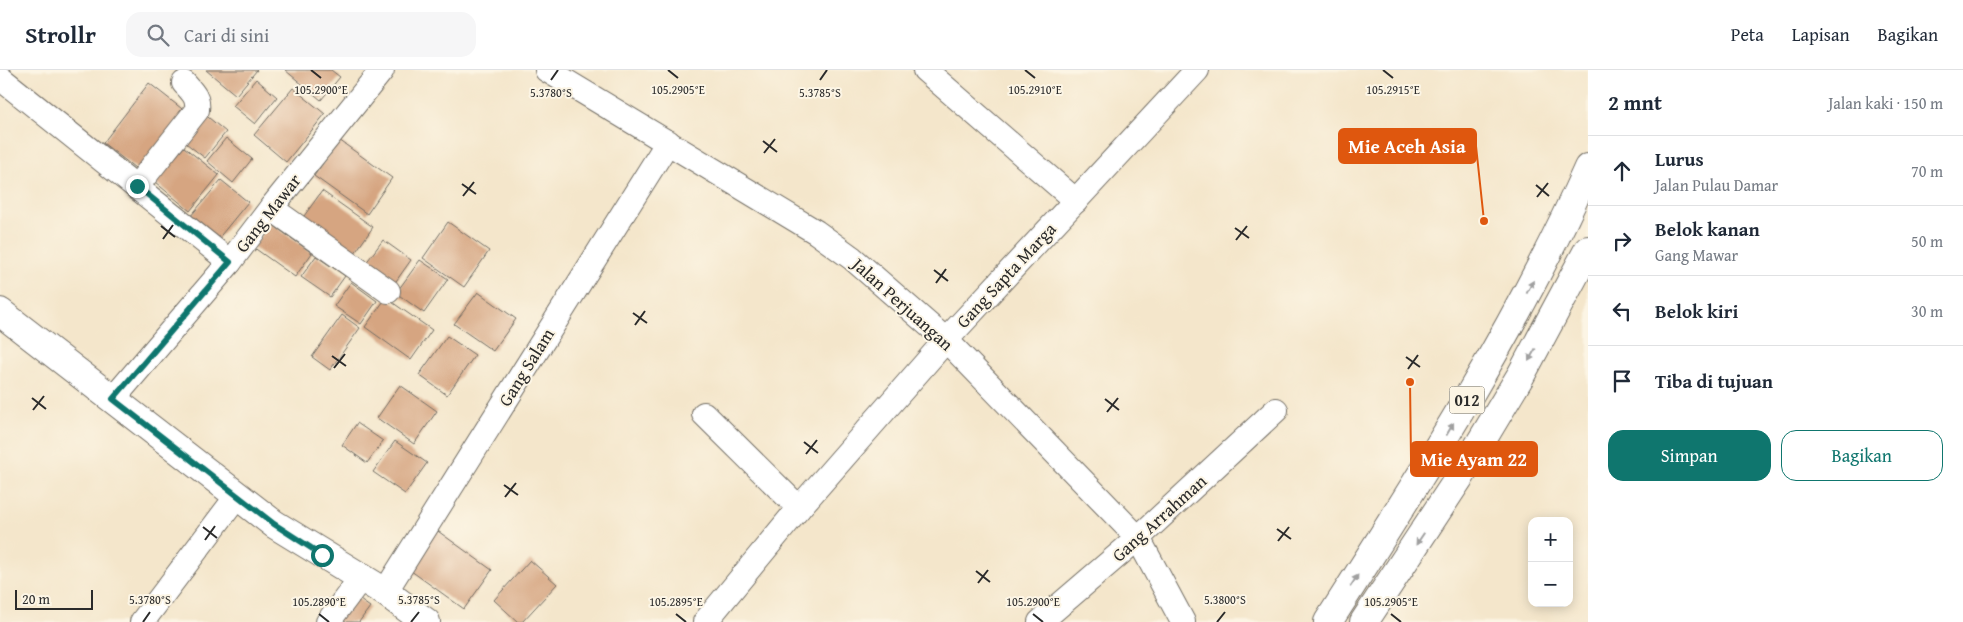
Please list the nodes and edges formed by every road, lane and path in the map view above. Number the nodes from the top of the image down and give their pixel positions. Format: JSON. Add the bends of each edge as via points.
{"nodes":[{"id":1,"x":382,"y":70,"type":"edge"},
{"id":2,"x":547,"y":70,"type":"edge"},
{"id":3,"x":925,"y":70,"type":"edge"},
{"id":4,"x":1197,"y":70,"type":"edge"},
{"id":5,"x":0,"y":78,"type":"edge"},
{"id":6,"x":184,"y":83,"type":"dead end"},
{"id":7,"x":668,"y":142,"type":"junction"},
{"id":8,"x":1588,"y":168,"type":"edge"},
{"id":9,"x":137,"y":186,"type":"junction"},
{"id":10,"x":1076,"y":201,"type":"junction"},
{"id":11,"x":271,"y":208,"type":"junction"},
{"id":12,"x":1588,"y":250,"type":"edge"},
{"id":13,"x":230,"y":262,"type":"junction"},
{"id":14,"x":388,"y":291,"type":"dead end"},
{"id":15,"x":0,"y":312,"type":"edge"},
{"id":16,"x":946,"y":340,"type":"junction"},
{"id":17,"x":113,"y":399,"type":"junction"},
{"id":18,"x":1276,"y":410,"type":"dead end"},
{"id":19,"x":704,"y":414,"type":"dead end"},
{"id":20,"x":1432,"y":459,"type":"junction"},
{"id":21,"x":1461,"y":475,"type":"junction"},
{"id":22,"x":1410,"y":494,"type":"junction"},
{"id":23,"x":238,"y":495,"type":"junction"},
{"id":24,"x":799,"y":508,"type":"junction"},
{"id":25,"x":1437,"y":513,"type":"junction"},
{"id":26,"x":1138,"y":538,"type":"junction"},
{"id":27,"x":361,"y":578,"type":"junction"},
{"id":28,"x":385,"y":592,"type":"junction"},
{"id":29,"x":142,"y":622,"type":"edge"},
{"id":30,"x":328,"y":622,"type":"edge"},
{"id":31,"x":426,"y":622,"type":"edge"},
{"id":32,"x":706,"y":622,"type":"edge"},
{"id":33,"x":1040,"y":622,"type":"edge"},
{"id":34,"x":1183,"y":622,"type":"edge"},
{"id":35,"x":1328,"y":622,"type":"edge"},
{"id":36,"x":1364,"y":622,"type":"edge"}],
"edges":[{"from":1,"to":11,"type":"street","name":"Gang Mawar"},
{"from":2,"to":7,"type":"street","name":"Jalan Perjuangan"},
{"from":3,"to":10,"type":"street"},
{"from":4,"to":10,"type":"street","name":"Gang Sapta Marga"},
{"from":5,"to":9,"type":"street"},
{"from":6,"to":9,"type":"street","via":[[196,96],[197,110]]},
{"from":7,"to":16,"type":"street","name":"Jalan Perjuangan","via":[[816,232],[852,258]]},
{"from":7,"to":28,"type":"street","name":"Gang Salam"},
{"from":20,"to":8,"type":"main road","number":"012","one_way":true,"via":[[1543,263]]},
{"from":9,"to":13,"type":"street"},
{"from":10,"to":16,"type":"street","name":"Gang Sapta Marga"},
{"from":11,"to":13,"type":"street","name":"Gang Mawar"},
{"from":11,"to":14,"type":"street"},
{"from":12,"to":21,"type":"main road","number":"012","one_way":true},
{"from":13,"to":17,"type":"street","name":"Gang Mawar"},
{"from":15,"to":17,"type":"main road"},
{"from":16,"to":24,"type":"street","name":"Gang Sapta Marga"},
{"from":16,"to":26,"type":"street","name":"Jalan Perjuangan"},
{"from":17,"to":23,"type":"main road"},
{"from":18,"to":26,"type":"street","name":"Gang Arrahman"},
{"from":19,"to":24,"type":"street"},
{"from":20,"to":21,"type":"main road","via":[[1433,472],[1440,479],[1449,482]]},
{"from":20,"to":22,"type":"main road","number":"012"},
{"from":21,"to":25,"type":"main road","number":"012"},
{"from":22,"to":25,"type":"main road","via":[[1420,490],[1431,493],[1437,502]]},
{"from":35,"to":22,"type":"main road","number":"012","one_way":true},
{"from":23,"to":27,"type":"main road","via":[[274,524]]},
{"from":23,"to":29,"type":"street"},
{"from":24,"to":32,"type":"street","name":"Gang Sapta Marga"},
{"from":25,"to":36,"type":"main road","number":"012","one_way":true},
{"from":26,"to":33,"type":"street","name":"Gang Arrahman"},
{"from":26,"to":34,"type":"street","name":"Jalan Perjuangan"},
{"from":27,"to":28,"type":"main road"},
{"from":27,"to":30,"type":"street"},
{"from":28,"to":31,"type":"main road"}]}
